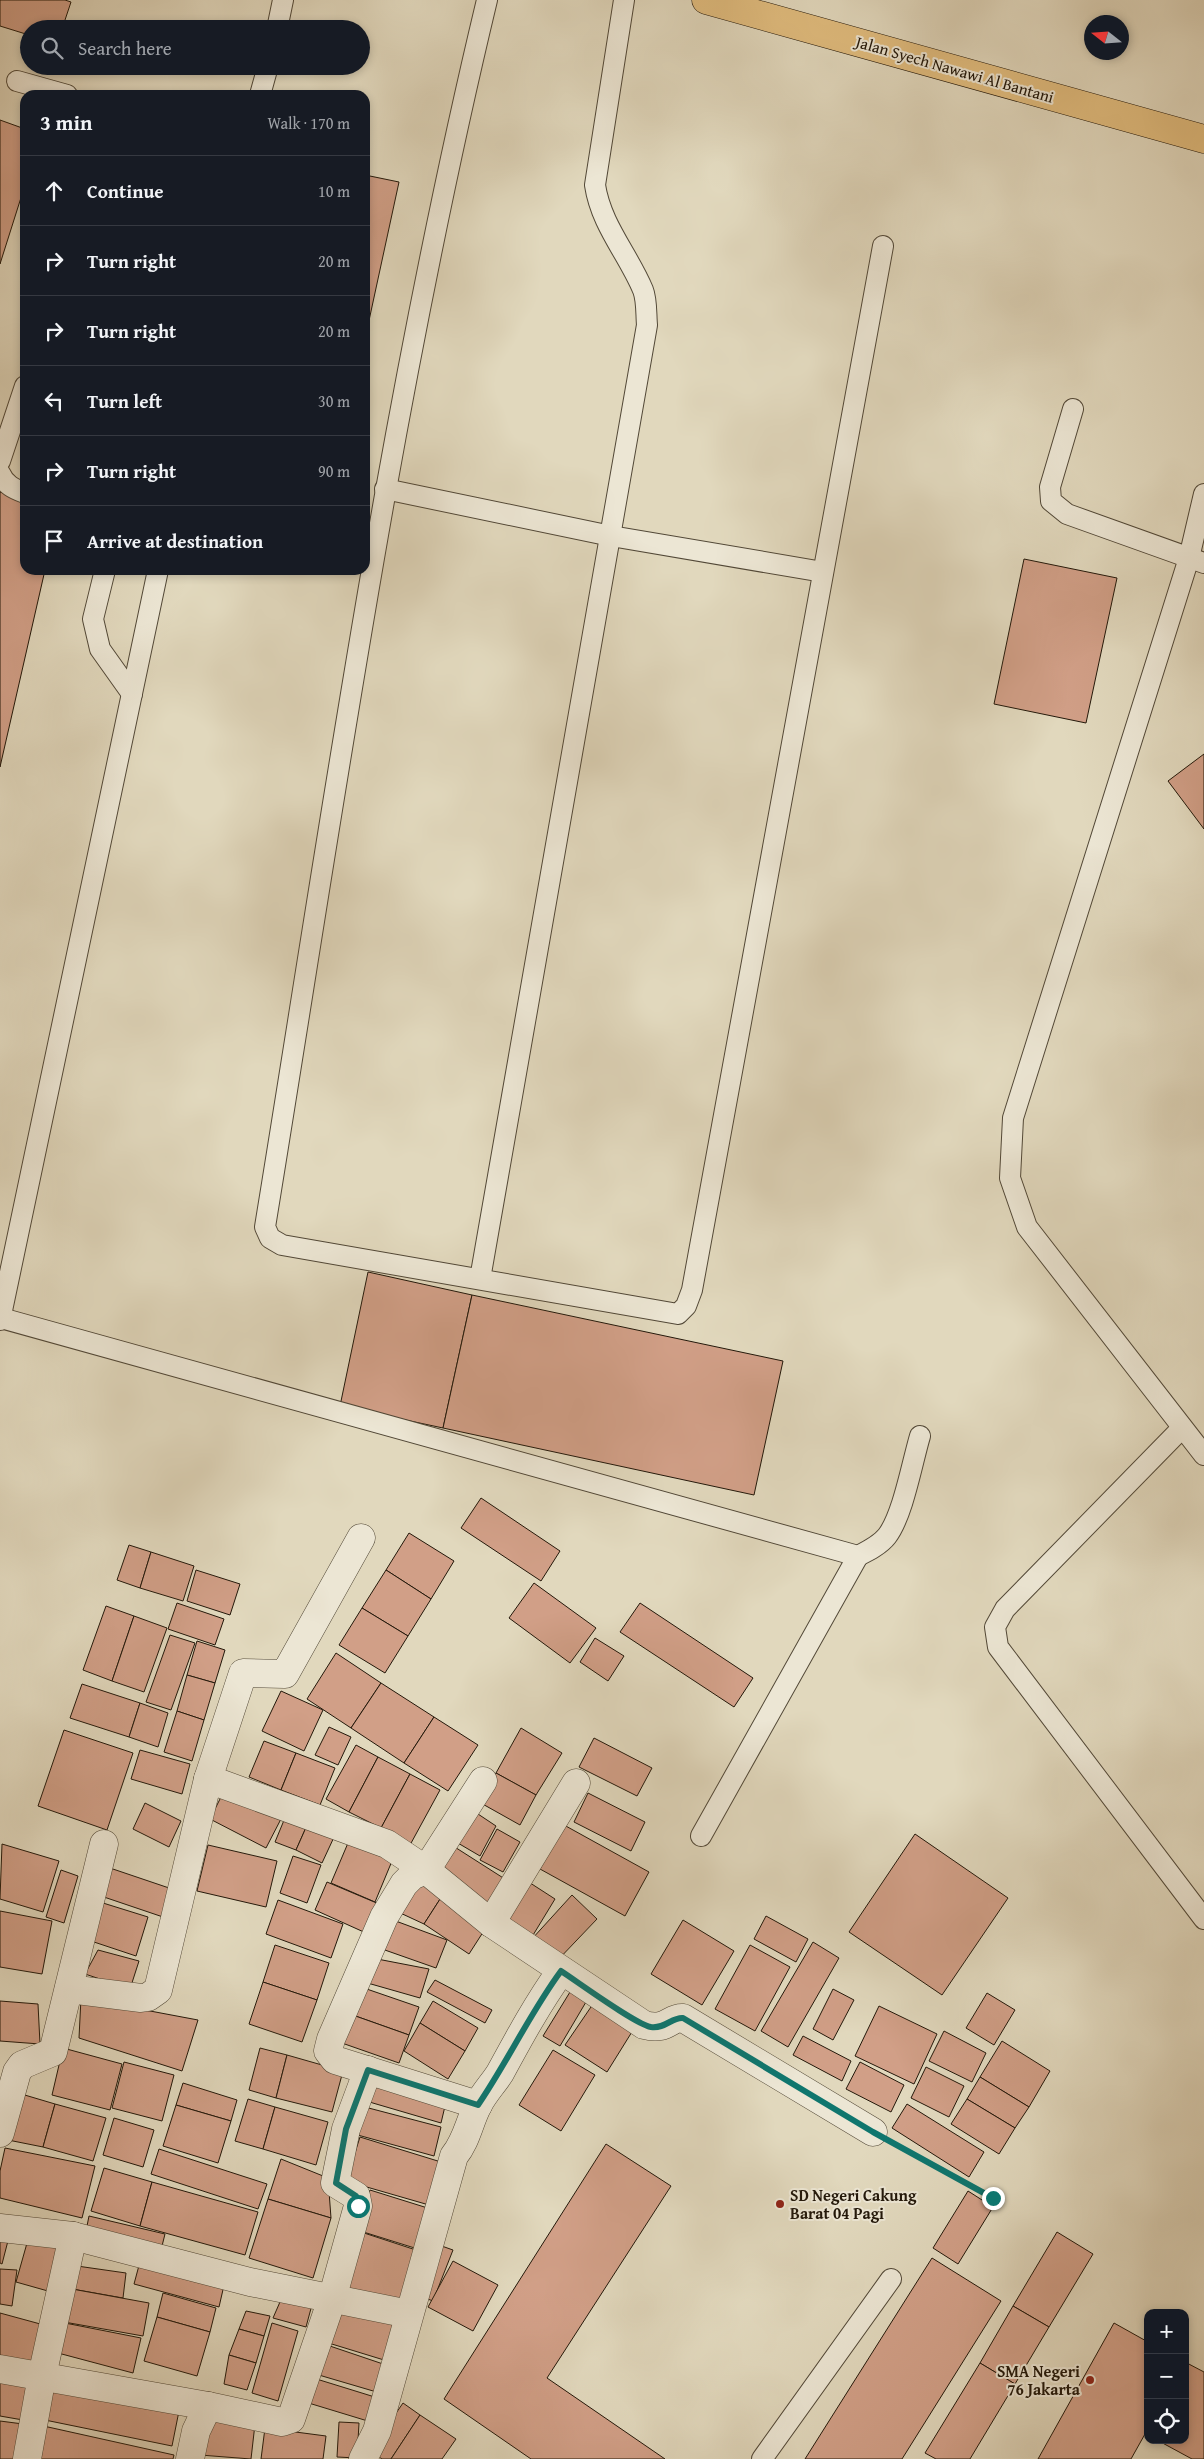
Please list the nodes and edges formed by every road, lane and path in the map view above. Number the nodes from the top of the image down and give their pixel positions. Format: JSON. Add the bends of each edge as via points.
{"nodes":[{"id":1,"x":283,"y":0,"type":"edge"},
{"id":2,"x":487,"y":0,"type":"edge"},
{"id":3,"x":624,"y":0,"type":"edge"},
{"id":4,"x":706,"y":0,"type":"edge"},
{"id":5,"x":279,"y":20,"type":"edge"},
{"id":6,"x":266,"y":75,"type":"edge"},
{"id":7,"x":17,"y":81,"type":"dead end"},
{"id":8,"x":49,"y":90,"type":"edge"},
{"id":9,"x":261,"y":90,"type":"edge"},
{"id":10,"x":1204,"y":139,"type":"edge"},
{"id":11,"x":883,"y":246,"type":"dead end"},
{"id":12,"x":20,"y":401,"type":"edge"},
{"id":13,"x":1072,"y":409,"type":"dead end"},
{"id":14,"x":0,"y":461,"type":"edge"},
{"id":15,"x":0,"y":473,"type":"edge"},
{"id":16,"x":385,"y":489,"type":"junction"},
{"id":17,"x":20,"y":491,"type":"edge"},
{"id":18,"x":1204,"y":494,"type":"edge"},
{"id":19,"x":611,"y":536,"type":"junction"},
{"id":20,"x":1196,"y":560,"type":"edge"},
{"id":21,"x":823,"y":572,"type":"junction"},
{"id":22,"x":104,"y":575,"type":"edge"},
{"id":23,"x":157,"y":575,"type":"edge"},
{"id":24,"x":132,"y":694,"type":"junction"},
{"id":25,"x":480,"y":1279,"type":"junction"},
{"id":26,"x":0,"y":1319,"type":"edge"},
{"id":27,"x":1182,"y":1428,"type":"junction"},
{"id":28,"x":920,"y":1436,"type":"dead end"},
{"id":29,"x":1204,"y":1455,"type":"edge"},
{"id":30,"x":361,"y":1538,"type":"dead end"},
{"id":31,"x":858,"y":1556,"type":"junction"},
{"id":32,"x":208,"y":1779,"type":"junction"},
{"id":33,"x":483,"y":1781,"type":"dead end"},
{"id":34,"x":576,"y":1783,"type":"dead end"},
{"id":35,"x":701,"y":1836,"type":"dead end"},
{"id":36,"x":104,"y":1844,"type":"dead end"},
{"id":37,"x":426,"y":1870,"type":"junction"},
{"id":38,"x":1204,"y":1919,"type":"edge"},
{"id":39,"x":491,"y":1923,"type":"junction"},
{"id":40,"x":561,"y":1971,"type":"junction"},
{"id":41,"x":69,"y":1989,"type":"junction"},
{"id":42,"x":368,"y":2070,"type":"junction"},
{"id":43,"x":478,"y":2105,"type":"junction"},
{"id":44,"x":873,"y":2132,"type":"joint"},
{"id":45,"x":0,"y":2133,"type":"edge"},
{"id":46,"x":993,"y":2198,"type":"dead end"},
{"id":47,"x":0,"y":2228,"type":"edge"},
{"id":48,"x":73,"y":2236,"type":"junction"},
{"id":49,"x":891,"y":2279,"type":"dead end"},
{"id":50,"x":332,"y":2299,"type":"junction"},
{"id":51,"x":409,"y":2314,"type":"junction"},
{"id":52,"x":0,"y":2369,"type":"edge"},
{"id":53,"x":42,"y":2376,"type":"junction"},
{"id":54,"x":208,"y":2406,"type":"junction"},
{"id":55,"x":27,"y":2459,"type":"edge"},
{"id":56,"x":190,"y":2459,"type":"edge"},
{"id":57,"x":363,"y":2459,"type":"edge"},
{"id":58,"x":762,"y":2459,"type":"edge"}],
"edges":[{"from":1,"to":5,"type":"lane"},
{"from":2,"to":16,"type":"lane","via":[[454,138]]},
{"from":3,"to":19,"type":"lane","via":[[594,185],[604,219],[644,292],[647,325]]},
{"from":4,"to":10,"type":"highway","name":"Jalan Syech Nawawi Al Bantani"},
{"from":6,"to":9,"type":"lane"},
{"from":7,"to":8,"type":"lane"},
{"from":11,"to":21,"type":"lane"},
{"from":12,"to":14,"type":"lane"},
{"from":13,"to":20,"type":"lane","via":[[1050,487],[1051,501],[1067,514]]},
{"from":15,"to":17,"type":"lane","via":[[2,479]]},
{"from":16,"to":19,"type":"lane"},
{"from":16,"to":25,"type":"lane","via":[[265,1227],[270,1238],[282,1245]]},
{"from":18,"to":20,"type":"lane"},
{"from":19,"to":21,"type":"lane"},
{"from":19,"to":25,"type":"lane"},
{"from":20,"to":27,"type":"lane","via":[[1013,1118],[1010,1178],[1027,1227]]},
{"from":21,"to":25,"type":"lane","via":[[692,1290],[686,1306],[678,1314]]},
{"from":22,"to":24,"type":"lane","via":[[93,619],[100,649]]},
{"from":23,"to":24,"type":"lane"},
{"from":24,"to":26,"type":"lane"},
{"from":26,"to":31,"type":"lane"},
{"from":27,"to":29,"type":"lane"},
{"from":27,"to":38,"type":"lane","via":[[1005,1609],[995,1627],[998,1646]]},
{"from":28,"to":31,"type":"lane","via":[[896,1518],[887,1536]]},
{"from":30,"to":32,"type":"street","via":[[286,1674],[243,1672]]},
{"from":31,"to":35,"type":"lane"},
{"from":32,"to":37,"type":"street","via":[[387,1844]]},
{"from":32,"to":41,"type":"street","via":[[158,1990],[141,1998]]},
{"from":33,"to":37,"type":"street"},
{"from":34,"to":39,"type":"street"},
{"from":36,"to":41,"type":"street"},
{"from":37,"to":39,"type":"street"},
{"from":37,"to":42,"type":"street","via":[[404,1884],[384,1917],[330,2039],[328,2051],[335,2060]]},
{"from":39,"to":40,"type":"street"},
{"from":40,"to":43,"type":"street","via":[[537,2004]]},
{"from":40,"to":44,"type":"street","via":[[644,2025],[663,2027],[683,2018]]},
{"from":41,"to":45,"type":"street","via":[[53,2052],[22,2065],[16,2072]]},
{"from":42,"to":43,"type":"street"},
{"from":42,"to":50,"type":"street","via":[[346,2129],[337,2171],[336,2183],[356,2196],[358,2206]]},
{"from":43,"to":51,"type":"street","via":[[448,2172]]},
{"from":44,"to":46,"type":"path"},
{"from":47,"to":48,"type":"street"},
{"from":48,"to":50,"type":"street","via":[[250,2282]]},
{"from":48,"to":53,"type":"street"},
{"from":49,"to":58,"type":"lane"},
{"from":50,"to":51,"type":"street"},
{"from":50,"to":54,"type":"street","via":[[291,2420],[282,2422]]},
{"from":51,"to":57,"type":"street","via":[[377,2431]]},
{"from":52,"to":53,"type":"street"},
{"from":53,"to":54,"type":"street"},
{"from":53,"to":55,"type":"street"},
{"from":54,"to":56,"type":"street","via":[[196,2431]]}]}
